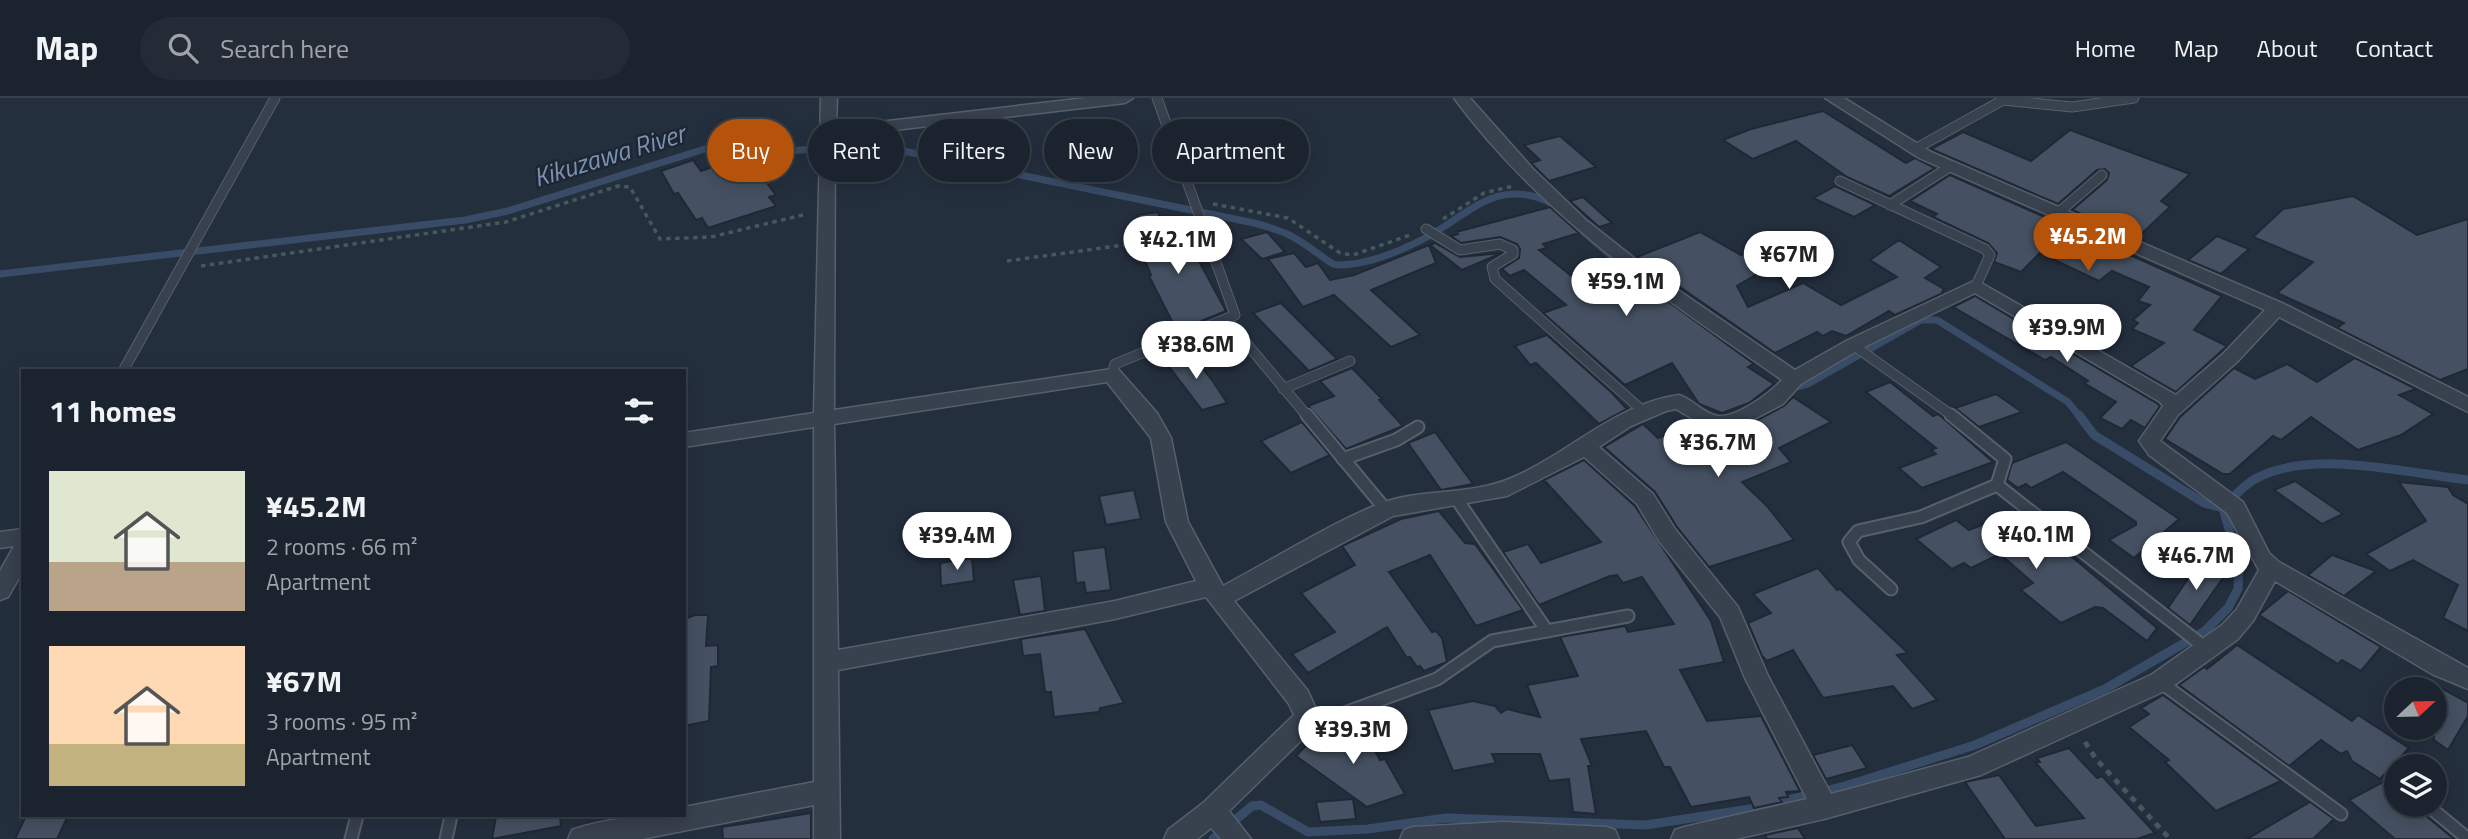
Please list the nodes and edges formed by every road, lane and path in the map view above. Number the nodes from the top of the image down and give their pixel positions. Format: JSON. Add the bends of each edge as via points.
{"nodes":[{"id":1,"x":275,"y":98,"type":"edge"},
{"id":2,"x":829,"y":98,"type":"edge"},
{"id":3,"x":1125,"y":98,"type":"edge"},
{"id":4,"x":1157,"y":98,"type":"edge"},
{"id":5,"x":1462,"y":98,"type":"edge"},
{"id":6,"x":1833,"y":98,"type":"edge"},
{"id":7,"x":2134,"y":98,"type":"edge"},
{"id":8,"x":829,"y":119,"type":"edge"},
{"id":9,"x":904,"y":124,"type":"edge"},
{"id":10,"x":1915,"y":149,"type":"junction"},
{"id":11,"x":1951,"y":166,"type":"junction"},
{"id":12,"x":2102,"y":175,"type":"dead end"},
{"id":13,"x":1840,"y":181,"type":"dead end"},
{"id":14,"x":826,"y":182,"type":"edge"},
{"id":15,"x":1541,"y":184,"type":"junction"},
{"id":16,"x":1194,"y":201,"type":"junction"},
{"id":17,"x":1890,"y":205,"type":"junction"},
{"id":18,"x":825,"y":210,"type":"junction"},
{"id":19,"x":2059,"y":214,"type":"junction"},
{"id":20,"x":1426,"y":229,"type":"junction"},
{"id":21,"x":1204,"y":234,"type":"junction"},
{"id":22,"x":1007,"y":261,"type":"dead end"},
{"id":23,"x":179,"y":270,"type":"junction"},
{"id":24,"x":1976,"y":286,"type":"junction"},
{"id":25,"x":2277,"y":308,"type":"junction"},
{"id":26,"x":1226,"y":320,"type":"junction"},
{"id":27,"x":1853,"y":345,"type":"junction"},
{"id":28,"x":1350,"y":361,"type":"dead end"},
{"id":29,"x":124,"y":369,"type":"edge"},
{"id":30,"x":1112,"y":375,"type":"junction"},
{"id":31,"x":1794,"y":379,"type":"junction"},
{"id":32,"x":1283,"y":388,"type":"junction"},
{"id":33,"x":2468,"y":405,"type":"edge"},
{"id":34,"x":2171,"y":410,"type":"junction"},
{"id":35,"x":1644,"y":412,"type":"junction"},
{"id":36,"x":824,"y":419,"type":"junction"},
{"id":37,"x":1418,"y":427,"type":"dead end"},
{"id":38,"x":686,"y":440,"type":"edge"},
{"id":39,"x":1585,"y":446,"type":"junction"},
{"id":40,"x":1343,"y":459,"type":"junction"},
{"id":41,"x":1997,"y":485,"type":"junction"},
{"id":42,"x":1458,"y":501,"type":"junction"},
{"id":43,"x":1386,"y":510,"type":"junction"},
{"id":44,"x":21,"y":537,"type":"edge"},
{"id":45,"x":0,"y":540,"type":"edge"},
{"id":46,"x":21,"y":554,"type":"edge"},
{"id":47,"x":2271,"y":568,"type":"junction"},
{"id":48,"x":1891,"y":589,"type":"dead end"},
{"id":49,"x":0,"y":591,"type":"edge"},
{"id":50,"x":1214,"y":592,"type":"junction"},
{"id":51,"x":1628,"y":616,"type":"dead end"},
{"id":52,"x":1547,"y":631,"type":"junction"},
{"id":53,"x":2207,"y":649,"type":"junction"},
{"id":54,"x":826,"y":662,"type":"junction"},
{"id":55,"x":2468,"y":679,"type":"edge"},
{"id":56,"x":2160,"y":682,"type":"junction"},
{"id":57,"x":1308,"y":719,"type":"junction"},
{"id":58,"x":2073,"y":723,"type":"junction"},
{"id":59,"x":827,"y":791,"type":"junction"},
{"id":60,"x":1824,"y":807,"type":"junction"},
{"id":61,"x":1212,"y":811,"type":"junction"},
{"id":62,"x":2342,"y":814,"type":"dead end"},
{"id":63,"x":357,"y":817,"type":"edge"},
{"id":64,"x":451,"y":817,"type":"edge"},
{"id":65,"x":2441,"y":817,"type":"edge"},
{"id":66,"x":351,"y":839,"type":"edge"},
{"id":67,"x":446,"y":839,"type":"edge"},
{"id":68,"x":581,"y":839,"type":"edge"},
{"id":69,"x":827,"y":839,"type":"edge"},
{"id":70,"x":1177,"y":839,"type":"edge"},
{"id":71,"x":1238,"y":839,"type":"edge"},
{"id":72,"x":1413,"y":839,"type":"edge"},
{"id":73,"x":1606,"y":839,"type":"edge"},
{"id":74,"x":1684,"y":839,"type":"edge"},
{"id":75,"x":2170,"y":839,"type":"edge"},
{"id":76,"x":2468,"y":839,"type":"edge"}],
"edges":[{"from":1,"to":23,"type":"lane"},
{"from":2,"to":8,"type":"street"},
{"from":3,"to":9,"type":"street"},
{"from":4,"to":16,"type":"lane"},
{"from":5,"to":15,"type":"street"},
{"from":6,"to":10,"type":"street"},
{"from":7,"to":10,"type":"lane","via":[[2072,107],[2003,100]]},
{"from":10,"to":11,"type":"street"},
{"from":11,"to":17,"type":"lane"},
{"from":11,"to":19,"type":"street"},
{"from":12,"to":19,"type":"lane"},
{"from":13,"to":17,"type":"lane"},
{"from":14,"to":18,"type":"street"},
{"from":15,"to":20,"type":"path","via":[[1484,193]]},
{"from":15,"to":31,"type":"street","via":[[1607,246]]},
{"from":16,"to":20,"type":"path","via":[[1289,218],[1332,249],[1353,254]]},
{"from":16,"to":21,"type":"lane"},
{"from":17,"to":24,"type":"lane","via":[[1987,251],[1990,255]]},
{"from":18,"to":23,"type":"path","via":[[672,242],[660,239],[630,187],[618,186],[510,221]]},
{"from":18,"to":36,"type":"street"},
{"from":19,"to":25,"type":"street"},
{"from":20,"to":35,"type":"lane","via":[[1460,250],[1500,243],[1513,250],[1492,267],[1495,279]]},
{"from":21,"to":22,"type":"path"},
{"from":21,"to":26,"type":"lane","via":[[1235,315]]},
{"from":23,"to":29,"type":"lane"},
{"from":24,"to":27,"type":"street"},
{"from":24,"to":34,"type":"street","via":[[2167,397],[2174,405]]},
{"from":25,"to":33,"type":"street"},
{"from":25,"to":34,"type":"street"},
{"from":26,"to":30,"type":"lane","via":[[1115,364]]},
{"from":26,"to":32,"type":"lane"},
{"from":27,"to":31,"type":"street"},
{"from":27,"to":41,"type":"lane","via":[[2005,459]]},
{"from":28,"to":32,"type":"lane"},
{"from":30,"to":36,"type":"street"},
{"from":30,"to":50,"type":"street","via":[[1152,421],[1165,447],[1180,530]]},
{"from":31,"to":35,"type":"street","via":[[1776,399],[1732,422],[1711,424],[1679,402]]},
{"from":32,"to":40,"type":"lane"},
{"from":34,"to":47,"type":"street","via":[[2150,441],[2235,508],[2261,559]]},
{"from":35,"to":39,"type":"street"},
{"from":36,"to":38,"type":"street"},
{"from":36,"to":54,"type":"street"},
{"from":37,"to":40,"type":"lane"},
{"from":39,"to":42,"type":"street","via":[[1518,483]]},
{"from":39,"to":60,"type":"street","via":[[1645,499],[1667,535],[1730,613],[1757,678]]},
{"from":40,"to":43,"type":"lane"},
{"from":41,"to":48,"type":"lane","via":[[1921,517],[1858,531],[1849,542],[1859,560]]},
{"from":41,"to":53,"type":"lane"},
{"from":42,"to":43,"type":"street","via":[[1412,501]]},
{"from":42,"to":52,"type":"lane"},
{"from":43,"to":50,"type":"street"},
{"from":44,"to":45,"type":"street"},
{"from":46,"to":49,"type":"street"},
{"from":47,"to":53,"type":"street","via":[[2245,615]]},
{"from":47,"to":55,"type":"street"},
{"from":50,"to":54,"type":"street"},
{"from":50,"to":57,"type":"street","via":[[1299,698]]},
{"from":51,"to":52,"type":"lane"},
{"from":52,"to":57,"type":"lane","via":[[1492,641],[1437,679],[1331,718]]},
{"from":53,"to":56,"type":"street"},
{"from":54,"to":59,"type":"street"},
{"from":56,"to":58,"type":"street"},
{"from":56,"to":62,"type":"lane"},
{"from":57,"to":61,"type":"street"},
{"from":58,"to":60,"type":"street","via":[[1972,767]]},
{"from":58,"to":75,"type":"path","via":[[2096,759]]},
{"from":59,"to":68,"type":"street"},
{"from":59,"to":69,"type":"street"},
{"from":60,"to":74,"type":"street"},
{"from":61,"to":70,"type":"street"},
{"from":61,"to":71,"type":"street"},
{"from":63,"to":66,"type":"lane"},
{"from":64,"to":67,"type":"lane"},
{"from":65,"to":76,"type":"lane"},
{"from":72,"to":73,"type":"street","via":[[1503,834]]}]}
